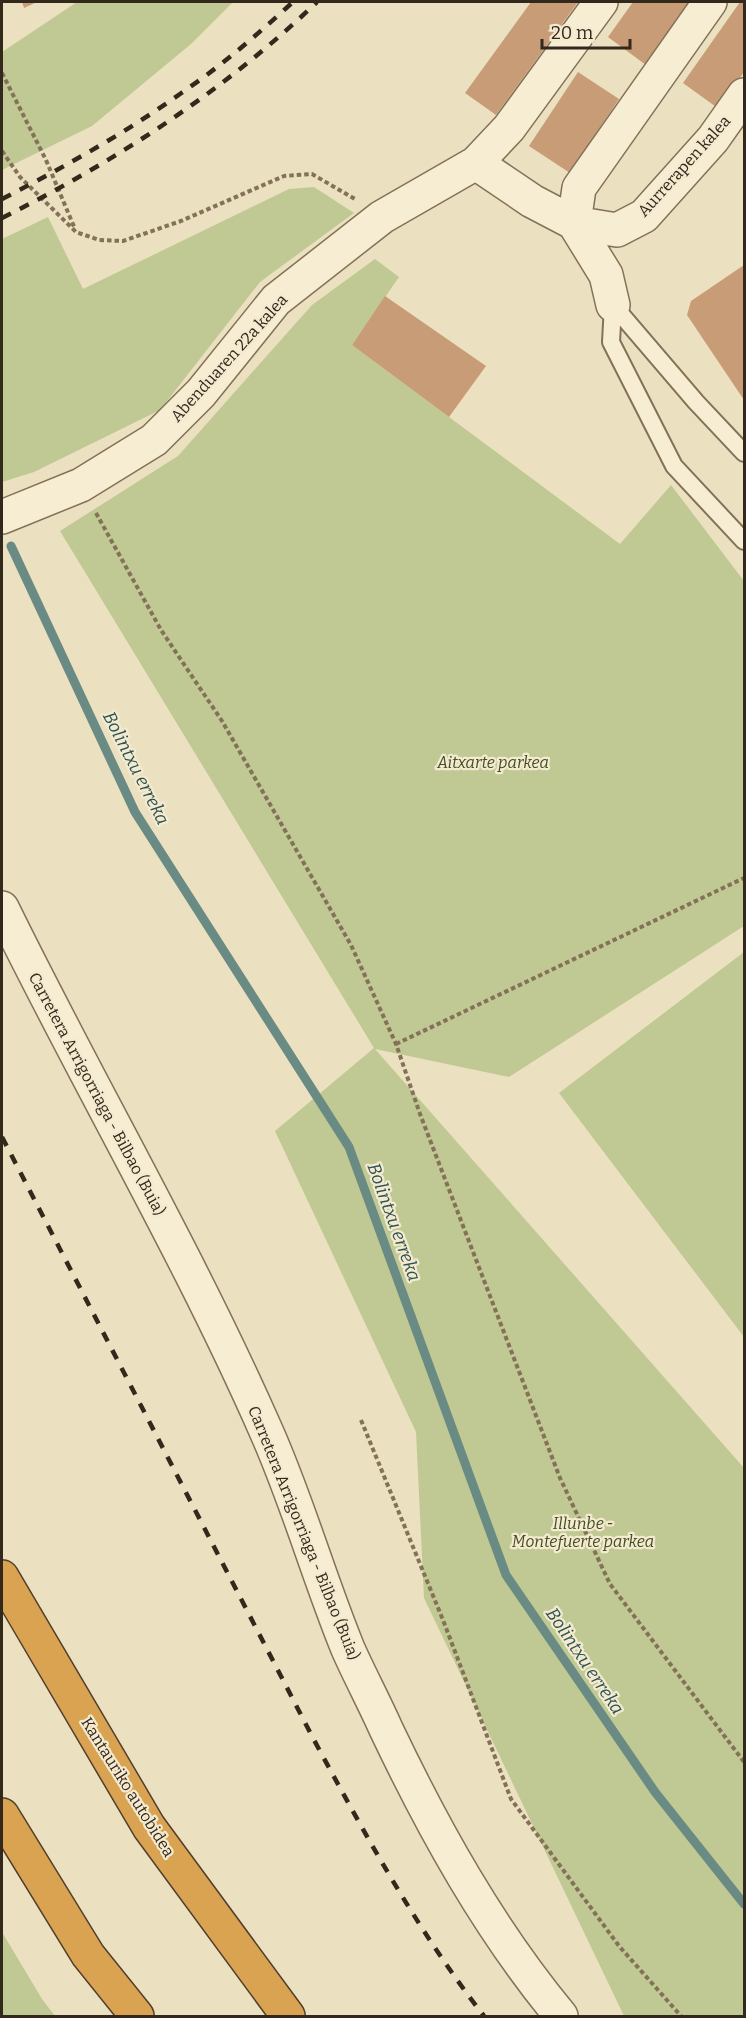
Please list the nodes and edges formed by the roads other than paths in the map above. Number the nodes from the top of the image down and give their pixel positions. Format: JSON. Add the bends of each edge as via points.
{"nodes":[{"id":1,"x":600,"y":2,"type":"edge"},
{"id":2,"x":710,"y":2,"type":"edge"},
{"id":3,"x":744,"y":95,"type":"edge"},
{"id":4,"x":477,"y":163,"type":"junction"},
{"id":5,"x":574,"y":223,"type":"junction"},
{"id":6,"x":613,"y":305,"type":"junction"},
{"id":7,"x":744,"y":453,"type":"edge"},
{"id":8,"x":2,"y":517,"type":"edge"},
{"id":9,"x":744,"y":541,"type":"edge"},
{"id":10,"x":2,"y":908,"type":"edge"},
{"id":11,"x":2,"y":1577,"type":"edge"},
{"id":12,"x":2,"y":1815,"type":"edge"},
{"id":13,"x":137,"y":2016,"type":"edge"},
{"id":14,"x":288,"y":2016,"type":"edge"},
{"id":15,"x":561,"y":2016,"type":"edge"}],
"edges":[{"from":1,"to":4,"type":"street","name":"Abenduaren 22a kalea","via":[[509,128]]},
{"from":2,"to":5,"type":"street","via":[[579,188]]},
{"from":3,"to":5,"type":"street","name":"Aurrerapen kalea","via":[[713,139],[644,216],[617,230]]},
{"from":4,"to":5,"type":"street","via":[[532,201]]},
{"from":4,"to":8,"type":"street","name":"Abenduaren 22a kalea","via":[[382,217],[276,300],[201,393],[154,440],[81,485]]},
{"from":5,"to":6,"type":"street","via":[[606,275]]},
{"from":6,"to":7,"type":"lane"},
{"from":6,"to":9,"type":"lane","via":[[611,342],[674,466]]},
{"from":10,"to":15,"type":"street","name":"Carretera Arrigorriaga - Bilbao (Buia)","via":[[268,1434],[349,1650],[423,1806],[460,1872]]},
{"from":11,"to":14,"type":"highway","name":"Kantauriko autobidea","via":[[149,1827]]},
{"from":12,"to":13,"type":"highway","via":[[88,1955]]}]}
